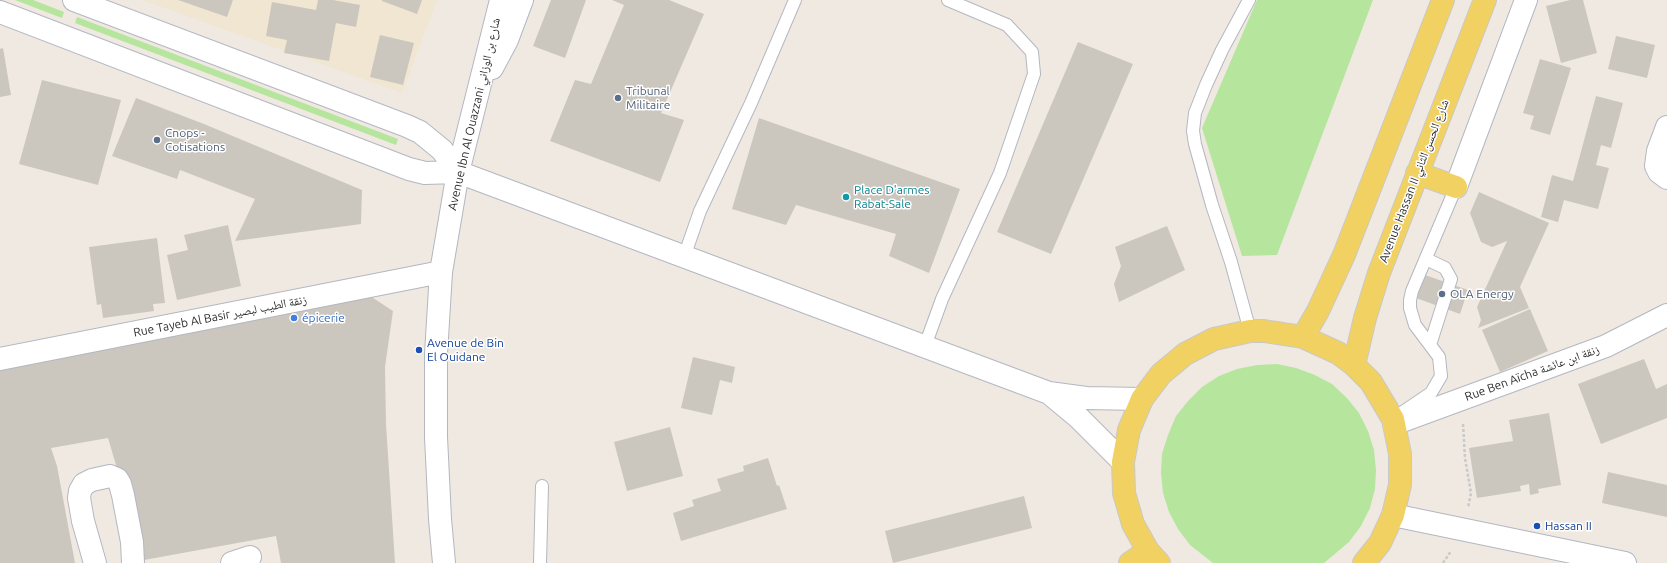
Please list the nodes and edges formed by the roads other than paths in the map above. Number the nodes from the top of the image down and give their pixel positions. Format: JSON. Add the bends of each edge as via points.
{"nodes":[{"id":1,"x":75,"y":0,"type":"edge"},
{"id":2,"x":501,"y":0,"type":"edge"},
{"id":3,"x":522,"y":0,"type":"edge"},
{"id":4,"x":795,"y":0,"type":"edge"},
{"id":5,"x":948,"y":0,"type":"edge"},
{"id":6,"x":1249,"y":0,"type":"edge"},
{"id":7,"x":1443,"y":0,"type":"edge"},
{"id":8,"x":1485,"y":0,"type":"edge"},
{"id":9,"x":1526,"y":0,"type":"edge"},
{"id":10,"x":0,"y":12,"type":"edge"},
{"id":11,"x":478,"y":89,"type":"junction"},
{"id":12,"x":1667,"y":126,"type":"edge"},
{"id":13,"x":458,"y":172,"type":"junction"},
{"id":14,"x":1417,"y":173,"type":"junction"},
{"id":15,"x":1667,"y":178,"type":"edge"},
{"id":16,"x":1456,"y":187,"type":"junction"},
{"id":17,"x":684,"y":257,"type":"junction"},
{"id":18,"x":1426,"y":259,"type":"junction"},
{"id":19,"x":441,"y":272,"type":"junction"},
{"id":20,"x":1667,"y":316,"type":"edge"},
{"id":21,"x":1250,"y":331,"type":"junction"},
{"id":22,"x":1303,"y":337,"type":"junction"},
{"id":23,"x":1430,"y":345,"type":"junction"},
{"id":24,"x":924,"y":346,"type":"junction"},
{"id":25,"x":0,"y":359,"type":"edge"},
{"id":26,"x":1354,"y":365,"type":"junction"},
{"id":27,"x":1048,"y":392,"type":"junction"},
{"id":28,"x":1142,"y":399,"type":"junction"},
{"id":29,"x":1393,"y":422,"type":"junction"},
{"id":30,"x":1123,"y":462,"type":"junction"},
{"id":31,"x":542,"y":486,"type":"dead end"},
{"id":32,"x":1393,"y":515,"type":"junction"},
{"id":33,"x":1154,"y":557,"type":"edge"},
{"id":34,"x":95,"y":563,"type":"edge"},
{"id":35,"x":133,"y":563,"type":"edge"},
{"id":36,"x":444,"y":563,"type":"edge"},
{"id":37,"x":540,"y":563,"type":"edge"},
{"id":38,"x":1130,"y":563,"type":"edge"},
{"id":39,"x":1364,"y":563,"type":"edge"},
{"id":40,"x":1625,"y":563,"type":"edge"}],
"edges":[{"from":1,"to":13,"type":"main road","via":[[407,126],[420,132],[442,150]]},
{"from":2,"to":11,"type":"main road","name":"Avenue Ibn Al Ouazzani شارع بن الوزاني"},
{"from":3,"to":11,"type":"main road","via":[[507,40]]},
{"from":4,"to":17,"type":"lane","via":[[700,212]]},
{"from":5,"to":24,"type":"lane","via":[[1006,25],[1032,52],[1034,74],[1000,173],[942,299]]},
{"from":6,"to":21,"type":"lane","via":[[1206,85],[1195,113],[1193,131],[1212,205]]},
{"from":7,"to":22,"type":"main road","via":[[1344,256]]},
{"from":8,"to":14,"type":"main road","name":"Avenue Hassan II شارع الحسن الثاني"},
{"from":9,"to":16,"type":"main road"},
{"from":10,"to":13,"type":"main road","via":[[409,169],[425,173]]},
{"from":11,"to":13,"type":"main road","name":"Avenue Ibn Al Ouazzani شارع بن الوزاني"},
{"from":12,"to":15,"type":"main road","via":[[1658,151],[1656,166]]},
{"from":13,"to":17,"type":"main road"},
{"from":13,"to":19,"type":"main road","name":"Avenue Ibn Al Ouazzani شارع بن الوزاني"},
{"from":14,"to":16,"type":"main road"},
{"from":14,"to":26,"type":"main road","name":"Avenue Hassan II شارع الحسن الثاني","via":[[1379,272]]},
{"from":16,"to":18,"type":"lane"},
{"from":17,"to":24,"type":"main road"},
{"from":18,"to":23,"type":"lane","via":[[1412,291],[1410,308],[1415,325]]},
{"from":18,"to":23,"type":"lane","via":[[1445,268],[1451,279]]},
{"from":19,"to":25,"type":"main road","name":"Rue Tayeb Al Basir زنقة الطيب لبصير"},
{"from":19,"to":36,"type":"main road","name":"Avenue Ibn Al Ouazzani شارع بن الوزاني","via":[[436,354],[436,416]]},
{"from":20,"to":29,"type":"main road","name":"Rue Ben Aïcha زنقة ابن عائشة","via":[[1606,346]]},
{"from":21,"to":22,"type":"main road","via":[[1277,332]]},
{"from":21,"to":28,"type":"main road","via":[[1214,339],[1185,354],[1161,374]]},
{"from":22,"to":26,"type":"main road","via":[[1321,344]]},
{"from":23,"to":29,"type":"lane","via":[[1439,357],[1441,366],[1441,376],[1437,385],[1431,393]]},
{"from":24,"to":27,"type":"main road"},
{"from":26,"to":29,"type":"main road","via":[[1371,382]]},
{"from":27,"to":28,"type":"main road","via":[[1092,398]]},
{"from":27,"to":30,"type":"main road","via":[[1094,432]]},
{"from":28,"to":30,"type":"main road","via":[[1128,430]]},
{"from":29,"to":32,"type":"main road","via":[[1400,454],[1400,485]]},
{"from":30,"to":33,"type":"main road","via":[[1124,493],[1133,524]]},
{"from":31,"to":37,"type":"lane"},
{"from":32,"to":39,"type":"main road","via":[[1380,543]]},
{"from":32,"to":40,"type":"main road"},
{"from":33,"to":38,"type":"main road"},
{"from":34,"to":35,"type":"main road","via":[[83,521],[80,491],[84,484],[110,476],[117,479],[123,495],[132,542]]}]}
